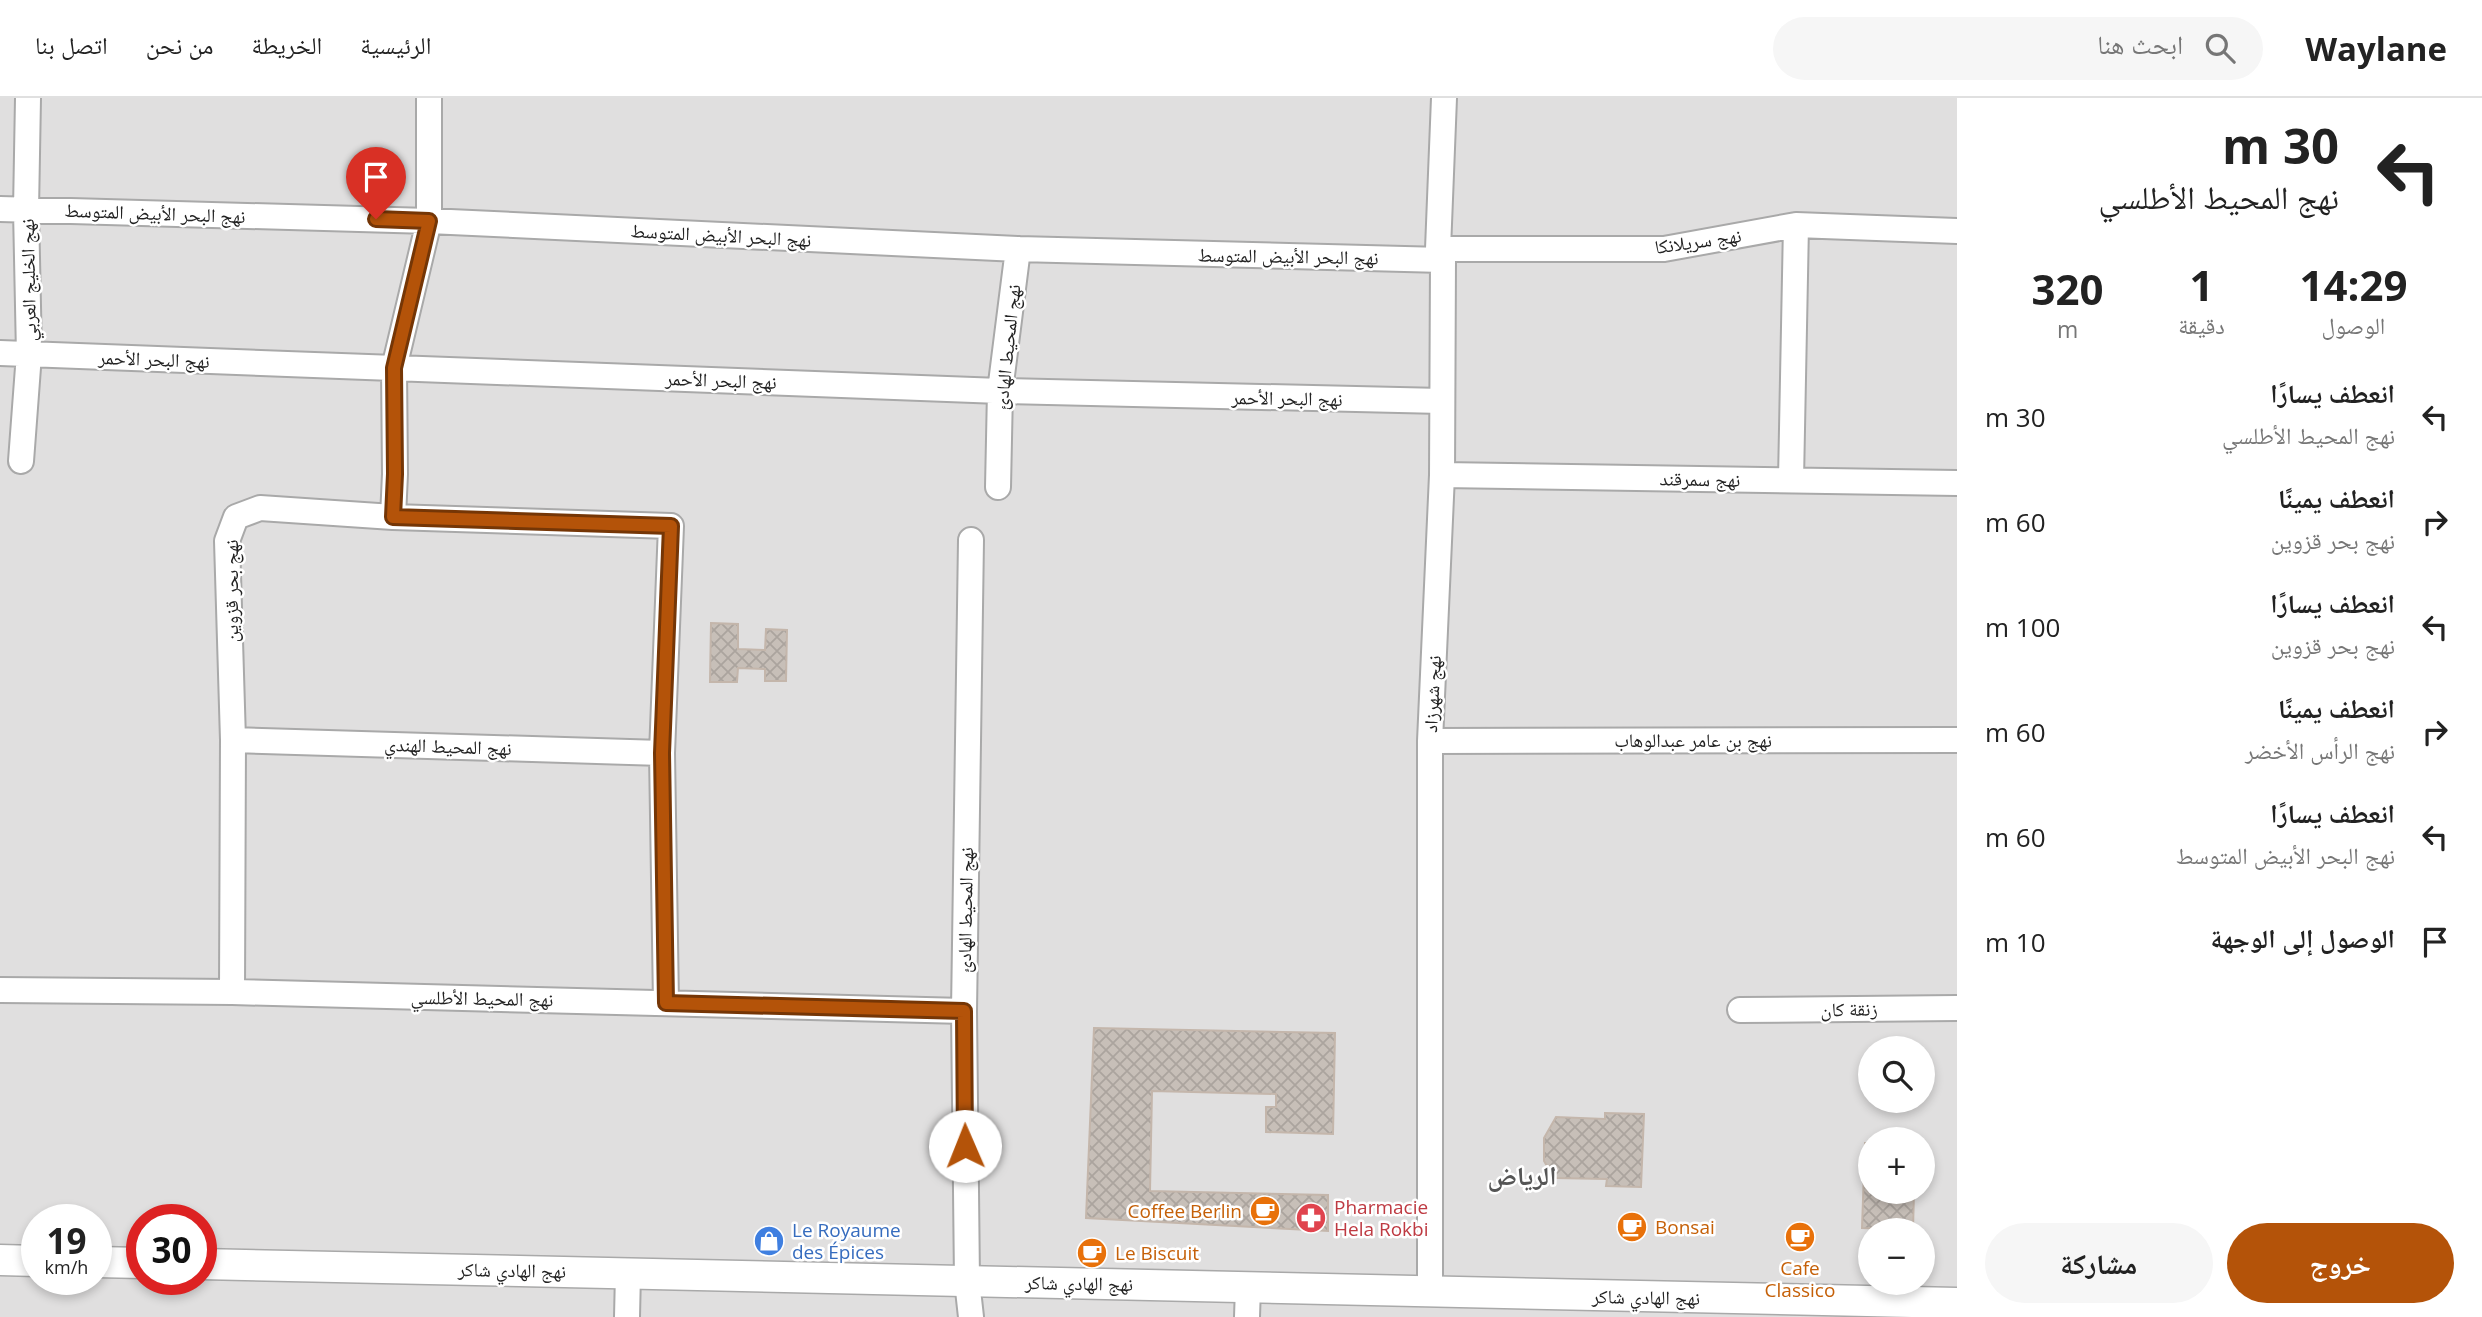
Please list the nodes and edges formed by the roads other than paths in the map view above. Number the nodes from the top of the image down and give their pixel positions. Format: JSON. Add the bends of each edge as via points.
{"nodes":[{"id":1,"x":28,"y":98,"type":"edge"},
{"id":2,"x":429,"y":98,"type":"edge"},
{"id":3,"x":1444,"y":98,"type":"edge"},
{"id":4,"x":0,"y":209,"type":"edge"},
{"id":5,"x":26,"y":210,"type":"junction"},
{"id":6,"x":429,"y":221,"type":"junction"},
{"id":7,"x":1796,"y":225,"type":"junction"},
{"id":8,"x":1957,"y":231,"type":"edge"},
{"id":9,"x":1018,"y":249,"type":"junction"},
{"id":10,"x":1441,"y":254,"type":"junction"},
{"id":11,"x":0,"y":353,"type":"edge"},
{"id":12,"x":29,"y":354,"type":"junction"},
{"id":13,"x":394,"y":368,"type":"junction"},
{"id":14,"x":1000,"y":391,"type":"junction"},
{"id":15,"x":1442,"y":401,"type":"junction"},
{"id":16,"x":22,"y":461,"type":"dead end"},
{"id":17,"x":1442,"y":475,"type":"junction"},
{"id":18,"x":1791,"y":480,"type":"junction"},
{"id":19,"x":1957,"y":482,"type":"edge"},
{"id":20,"x":998,"y":487,"type":"dead end"},
{"id":21,"x":393,"y":517,"type":"junction"},
{"id":22,"x":971,"y":540,"type":"dead end"},
{"id":23,"x":233,"y":740,"type":"junction"},
{"id":24,"x":1957,"y":740,"type":"edge"},
{"id":25,"x":1430,"y":741,"type":"junction"},
{"id":26,"x":662,"y":753,"type":"junction"},
{"id":27,"x":0,"y":990,"type":"edge"},
{"id":28,"x":232,"y":992,"type":"junction"},
{"id":29,"x":666,"y":1003,"type":"junction"},
{"id":30,"x":1957,"y":1007,"type":"edge"},
{"id":31,"x":1740,"y":1010,"type":"dead end"},
{"id":32,"x":964,"y":1011,"type":"junction"},
{"id":33,"x":0,"y":1260,"type":"edge"},
{"id":34,"x":21,"y":1261,"type":"edge"},
{"id":35,"x":217,"y":1264,"type":"edge"},
{"id":36,"x":628,"y":1273,"type":"junction"},
{"id":37,"x":967,"y":1281,"type":"junction"},
{"id":38,"x":1248,"y":1287,"type":"junction"},
{"id":39,"x":1430,"y":1292,"type":"junction"},
{"id":40,"x":1957,"y":1303,"type":"edge"},
{"id":41,"x":1637,"y":1307,"type":"edge"},
{"id":42,"x":1914,"y":1310,"type":"edge"},
{"id":43,"x":627,"y":1317,"type":"edge"},
{"id":44,"x":971,"y":1317,"type":"edge"},
{"id":45,"x":1247,"y":1317,"type":"edge"}],
"edges":[{"from":1,"to":5,"type":"street","name":"نهج الخليج العربي"},
{"from":2,"to":6,"type":"street"},
{"from":3,"to":10,"type":"street","name":"نهج شهرزاد"},
{"from":4,"to":5,"type":"street","name":"نهج البحر الأبيض المتوسط"},
{"from":5,"to":6,"type":"street","name":"نهج البحر الأبيض المتوسط"},
{"from":5,"to":12,"type":"street","name":"نهج الخليج العربي"},
{"from":6,"to":9,"type":"street","name":"نهج البحر الأبيض المتوسط"},
{"from":6,"to":13,"type":"street"},
{"from":7,"to":8,"type":"street","name":"نهج سريلانكا"},
{"from":7,"to":10,"type":"street","name":"نهج سريلانكا","via":[[1664,249]]},
{"from":7,"to":18,"type":"street"},
{"from":9,"to":10,"type":"street","name":"نهج البحر الأبيض المتوسط"},
{"from":9,"to":14,"type":"street","name":"نهج المحيط الهادئ"},
{"from":10,"to":15,"type":"street","name":"نهج شهرزاد"},
{"from":11,"to":12,"type":"street","name":"نهج البحر الأحمر"},
{"from":12,"to":13,"type":"street","name":"نهج البحر الأحمر"},
{"from":12,"to":16,"type":"street","name":"نهج الخليج العربي"},
{"from":13,"to":14,"type":"street","name":"نهج البحر الأحمر"},
{"from":13,"to":21,"type":"street"},
{"from":14,"to":15,"type":"street","name":"نهج البحر الأحمر"},
{"from":14,"to":20,"type":"street","name":"نهج المحيط الهادئ"},
{"from":15,"to":17,"type":"street","name":"نهج شهرزاد"},
{"from":17,"to":18,"type":"street","name":"نهج سمرقند"},
{"from":17,"to":25,"type":"street","name":"نهج شهرزاد"},
{"from":18,"to":19,"type":"street","name":"نهج سمرقند"},
{"from":21,"to":23,"type":"street","name":"نهج بحر قزوين","via":[[260,508],[236,517],[227,541]]},
{"from":21,"to":26,"type":"street","name":"نهج بحر قزوين","via":[[671,526]]},
{"from":22,"to":32,"type":"street","name":"نهج المحيط الهادئ"},
{"from":23,"to":26,"type":"street","name":"نهج المحيط الهندي"},
{"from":23,"to":28,"type":"street","name":"نهج بحر قزوين"},
{"from":24,"to":25,"type":"street","name":"نهج بن عامر عبدالوهاب"},
{"from":25,"to":39,"type":"street","name":"نهج شهرزاد"},
{"from":26,"to":29,"type":"street","name":"نهج بحر قزوين"},
{"from":27,"to":28,"type":"street","name":"نهج المحيط الأطلسي"},
{"from":28,"to":29,"type":"street","name":"نهج المحيط الأطلسي"},
{"from":29,"to":32,"type":"street","name":"نهج المحيط الأطلسي"},
{"from":30,"to":31,"type":"street","name":"زنقة كان"},
{"from":32,"to":37,"type":"street","name":"نهج المحيط الهادئ"},
{"from":33,"to":34,"type":"street"},
{"from":35,"to":36,"type":"street","name":"نهج الهادي شاكر"},
{"from":36,"to":37,"type":"street","name":"نهج الهادي شاكر"},
{"from":36,"to":43,"type":"street"},
{"from":37,"to":38,"type":"street","name":"نهج الهادي شاكر"},
{"from":37,"to":44,"type":"street","name":"نهج المحيط الهادئ"},
{"from":38,"to":39,"type":"street","name":"نهج الهادي شاكر"},
{"from":38,"to":45,"type":"street"},
{"from":39,"to":41,"type":"street","name":"نهج الهادي شاكر"},
{"from":40,"to":42,"type":"street","name":"نهج الهادي شاكر"},
{"from":41,"to":42,"type":"street","name":"نهج الهادي شاكر"}]}
